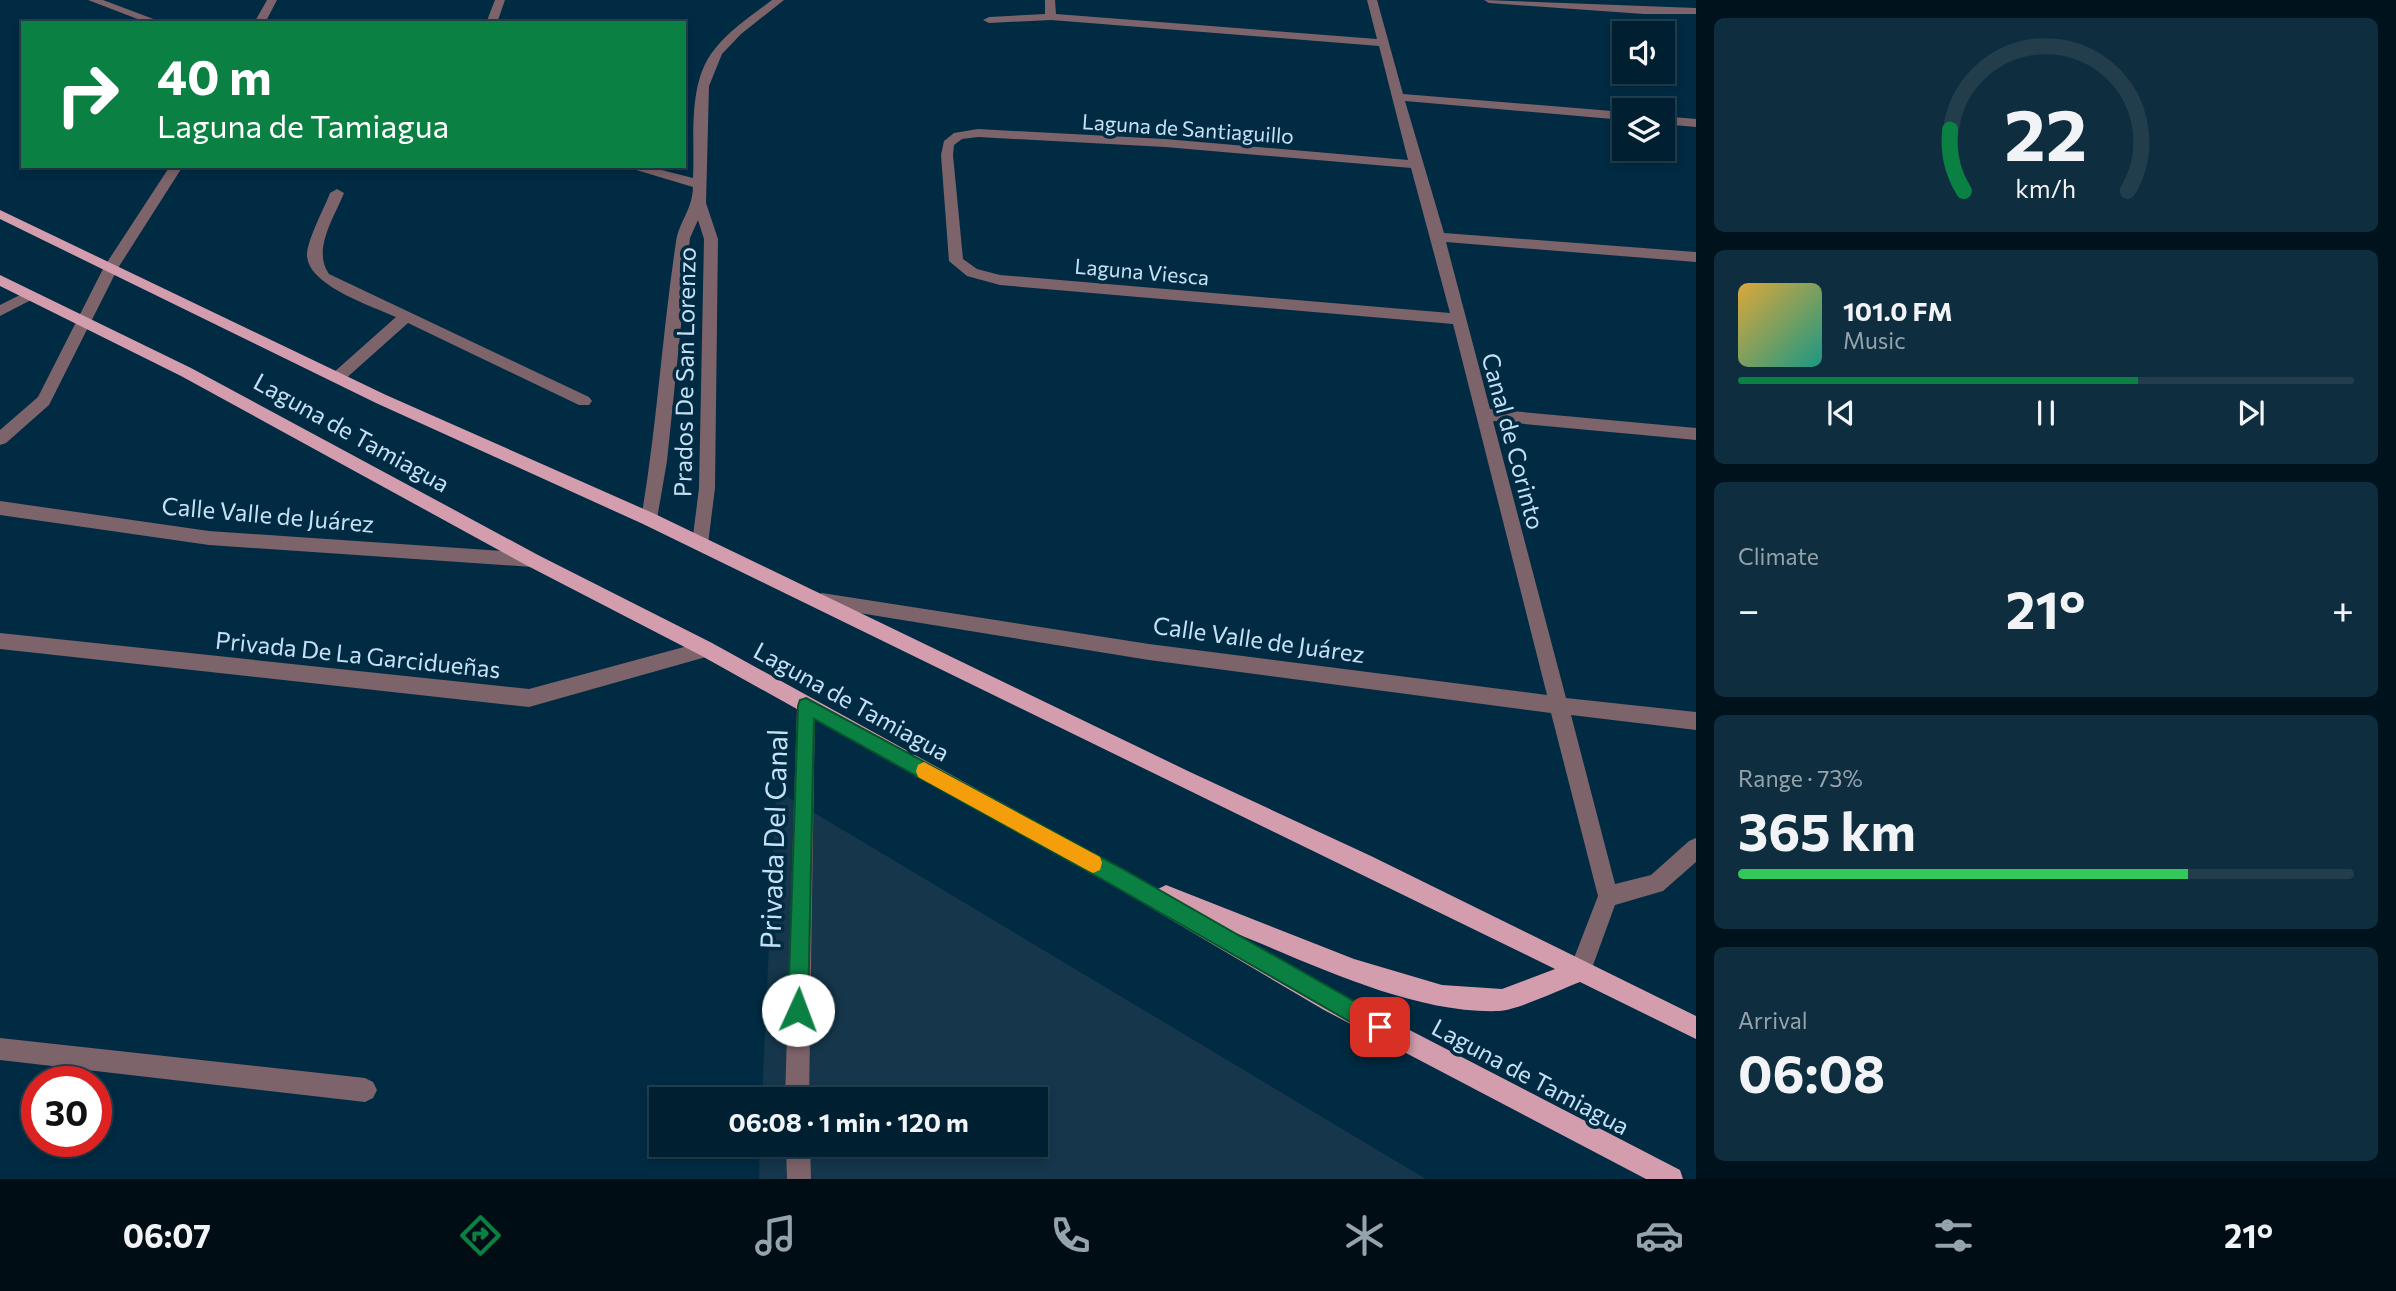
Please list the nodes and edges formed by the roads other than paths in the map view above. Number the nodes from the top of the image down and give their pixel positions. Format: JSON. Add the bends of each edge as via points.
{"nodes":[{"id":1,"x":93,"y":0,"type":"edge"},
{"id":2,"x":272,"y":0,"type":"edge"},
{"id":3,"x":499,"y":0,"type":"edge"},
{"id":4,"x":779,"y":0,"type":"edge"},
{"id":5,"x":1049,"y":0,"type":"edge"},
{"id":6,"x":1372,"y":0,"type":"edge"},
{"id":7,"x":1489,"y":0,"type":"edge"},
{"id":8,"x":1696,"y":11,"type":"edge"},
{"id":9,"x":1051,"y":18,"type":"junction"},
{"id":10,"x":989,"y":20,"type":"dead end"},
{"id":11,"x":153,"y":21,"type":"edge"},
{"id":12,"x":259,"y":21,"type":"edge"},
{"id":13,"x":492,"y":21,"type":"edge"},
{"id":14,"x":1382,"y":43,"type":"junction"},
{"id":15,"x":1399,"y":97,"type":"junction"},
{"id":16,"x":1612,"y":116,"type":"edge"},
{"id":17,"x":1675,"y":121,"type":"edge"},
{"id":18,"x":1696,"y":123,"type":"edge"},
{"id":19,"x":958,"y":136,"type":"joint"},
{"id":20,"x":1416,"y":165,"type":"junction"},
{"id":21,"x":176,"y":168,"type":"edge"},
{"id":22,"x":637,"y":168,"type":"edge"},
{"id":23,"x":698,"y":184,"type":"junction"},
{"id":24,"x":337,"y":193,"type":"dead end"},
{"id":25,"x":699,"y":203,"type":"junction"},
{"id":26,"x":0,"y":214,"type":"edge"},
{"id":27,"x":1438,"y":237,"type":"junction"},
{"id":28,"x":1696,"y":257,"type":"edge"},
{"id":29,"x":111,"y":267,"type":"junction"},
{"id":30,"x":0,"y":280,"type":"edge"},
{"id":31,"x":30,"y":295,"type":"junction"},
{"id":32,"x":0,"y":311,"type":"edge"},
{"id":33,"x":406,"y":317,"type":"junction"},
{"id":34,"x":1458,"y":318,"type":"junction"},
{"id":35,"x":85,"y":322,"type":"junction"},
{"id":36,"x":338,"y":377,"type":"junction"},
{"id":37,"x":584,"y":401,"type":"dead end"},
{"id":38,"x":1484,"y":414,"type":"junction"},
{"id":39,"x":1696,"y":434,"type":"edge"},
{"id":40,"x":0,"y":439,"type":"edge"},
{"id":41,"x":0,"y":508,"type":"edge"},
{"id":42,"x":649,"y":519,"type":"junction"},
{"id":43,"x":700,"y":544,"type":"junction"},
{"id":44,"x":532,"y":560,"type":"junction"},
{"id":45,"x":816,"y":600,"type":"junction"},
{"id":46,"x":0,"y":640,"type":"edge"},
{"id":47,"x":706,"y":649,"type":"junction"},
{"id":48,"x":806,"y":706,"type":"junction"},
{"id":49,"x":1561,"y":708,"type":"junction"},
{"id":50,"x":1696,"y":721,"type":"edge"},
{"id":51,"x":1696,"y":848,"type":"edge"},
{"id":52,"x":1114,"y":875,"type":"junction"},
{"id":53,"x":1608,"y":896,"type":"junction"},
{"id":54,"x":1580,"y":971,"type":"junction"},
{"id":55,"x":1696,"y":1028,"type":"edge"},
{"id":56,"x":0,"y":1049,"type":"edge"},
{"id":57,"x":797,"y":1087,"type":"edge"},
{"id":58,"x":365,"y":1090,"type":"dead end"},
{"id":59,"x":798,"y":1157,"type":"edge"},
{"id":60,"x":799,"y":1179,"type":"edge"},
{"id":61,"x":1671,"y":1179,"type":"edge"}],
"edges":[{"from":1,"to":11,"type":"street"},
{"from":2,"to":12,"type":"street"},
{"from":3,"to":13,"type":"street"},
{"from":4,"to":23,"type":"street","name":"Prados De San Lorenzo","via":[[737,32],[708,70],[703,86]]},
{"from":5,"to":9,"type":"street"},
{"from":6,"to":14,"type":"street","name":"Canal de Corinto"},
{"from":7,"to":8,"type":"street"},
{"from":9,"to":10,"type":"street"},
{"from":9,"to":14,"type":"street"},
{"from":14,"to":15,"type":"street","name":"Canal de Corinto"},
{"from":15,"to":16,"type":"street"},
{"from":15,"to":20,"type":"street","name":"Canal de Corinto"},
{"from":17,"to":18,"type":"street"},
{"from":19,"to":20,"type":"street","name":"Laguna de Santiaguillo","via":[[978,133],[1165,144]]},
{"from":19,"to":34,"type":"street","name":"Laguna Viesca","via":[[948,144],[947,155],[956,261],[972,273],[1000,280]]},
{"from":20,"to":27,"type":"street","name":"Canal de Corinto"},
{"from":21,"to":29,"type":"street"},
{"from":22,"to":23,"type":"street"},
{"from":23,"to":25,"type":"street","name":"Prados De San Lorenzo"},
{"from":24,"to":33,"type":"street","via":[[314,252],[315,264],[324,277]]},
{"from":25,"to":42,"type":"street","name":"Prados De San Lorenzo","via":[[683,238]]},
{"from":25,"to":43,"type":"street","name":"Prados De San Lorenzo","via":[[712,239],[706,488]]},
{"from":26,"to":29,"type":"main road","name":"Laguna de Tamiagua"},
{"from":27,"to":28,"type":"street"},
{"from":27,"to":34,"type":"street","name":"Canal de Corinto"},
{"from":29,"to":35,"type":"street"},
{"from":29,"to":36,"type":"main road","name":"Laguna de Tamiagua"},
{"from":30,"to":31,"type":"main road","name":"Laguna de Tamiagua"},
{"from":31,"to":32,"type":"street"},
{"from":31,"to":35,"type":"main road","name":"Laguna de Tamiagua"},
{"from":33,"to":36,"type":"street"},
{"from":33,"to":37,"type":"street"},
{"from":34,"to":38,"type":"street","name":"Canal de Corinto"},
{"from":35,"to":40,"type":"street","via":[[44,401]]},
{"from":35,"to":44,"type":"main road","name":"Laguna de Tamiagua"},
{"from":36,"to":42,"type":"main road","name":"Laguna de Tamiagua"},
{"from":38,"to":39,"type":"street"},
{"from":38,"to":49,"type":"street","name":"Canal de Corinto"},
{"from":41,"to":44,"type":"street","name":"Calle Valle de Juárez","via":[[209,538]]},
{"from":42,"to":43,"type":"main road","name":"Laguna de Tamiagua"},
{"from":43,"to":45,"type":"main road","name":"Laguna de Tamiagua"},
{"from":44,"to":47,"type":"main road","name":"Laguna de Tamiagua"},
{"from":45,"to":49,"type":"street","name":"Calle Valle de Juárez","via":[[978,628]]},
{"from":45,"to":54,"type":"main road","name":"Laguna de Tamiagua"},
{"from":46,"to":47,"type":"street","name":"Privada De La Garcidueñas","via":[[528,698]]},
{"from":47,"to":48,"type":"main road","name":"Laguna de Tamiagua"},
{"from":48,"to":52,"type":"main road","name":"Laguna de Tamiagua"},
{"from":48,"to":57,"type":"street","name":"Privada Del Canal"},
{"from":49,"to":50,"type":"street","name":"Calle Valle de Juárez"},
{"from":49,"to":53,"type":"street","name":"Canal de Corinto"},
{"from":51,"to":53,"type":"street","via":[[1656,884]]},
{"from":52,"to":54,"type":"main road","via":[[1354,970],[1442,996],[1502,1000]]},
{"from":52,"to":61,"type":"main road","name":"Laguna de Tamiagua","via":[[1332,1002]]},
{"from":53,"to":54,"type":"street"},
{"from":54,"to":55,"type":"main road","name":"Laguna de Tamiagua"},
{"from":56,"to":58,"type":"street"},
{"from":59,"to":60,"type":"street"}]}
